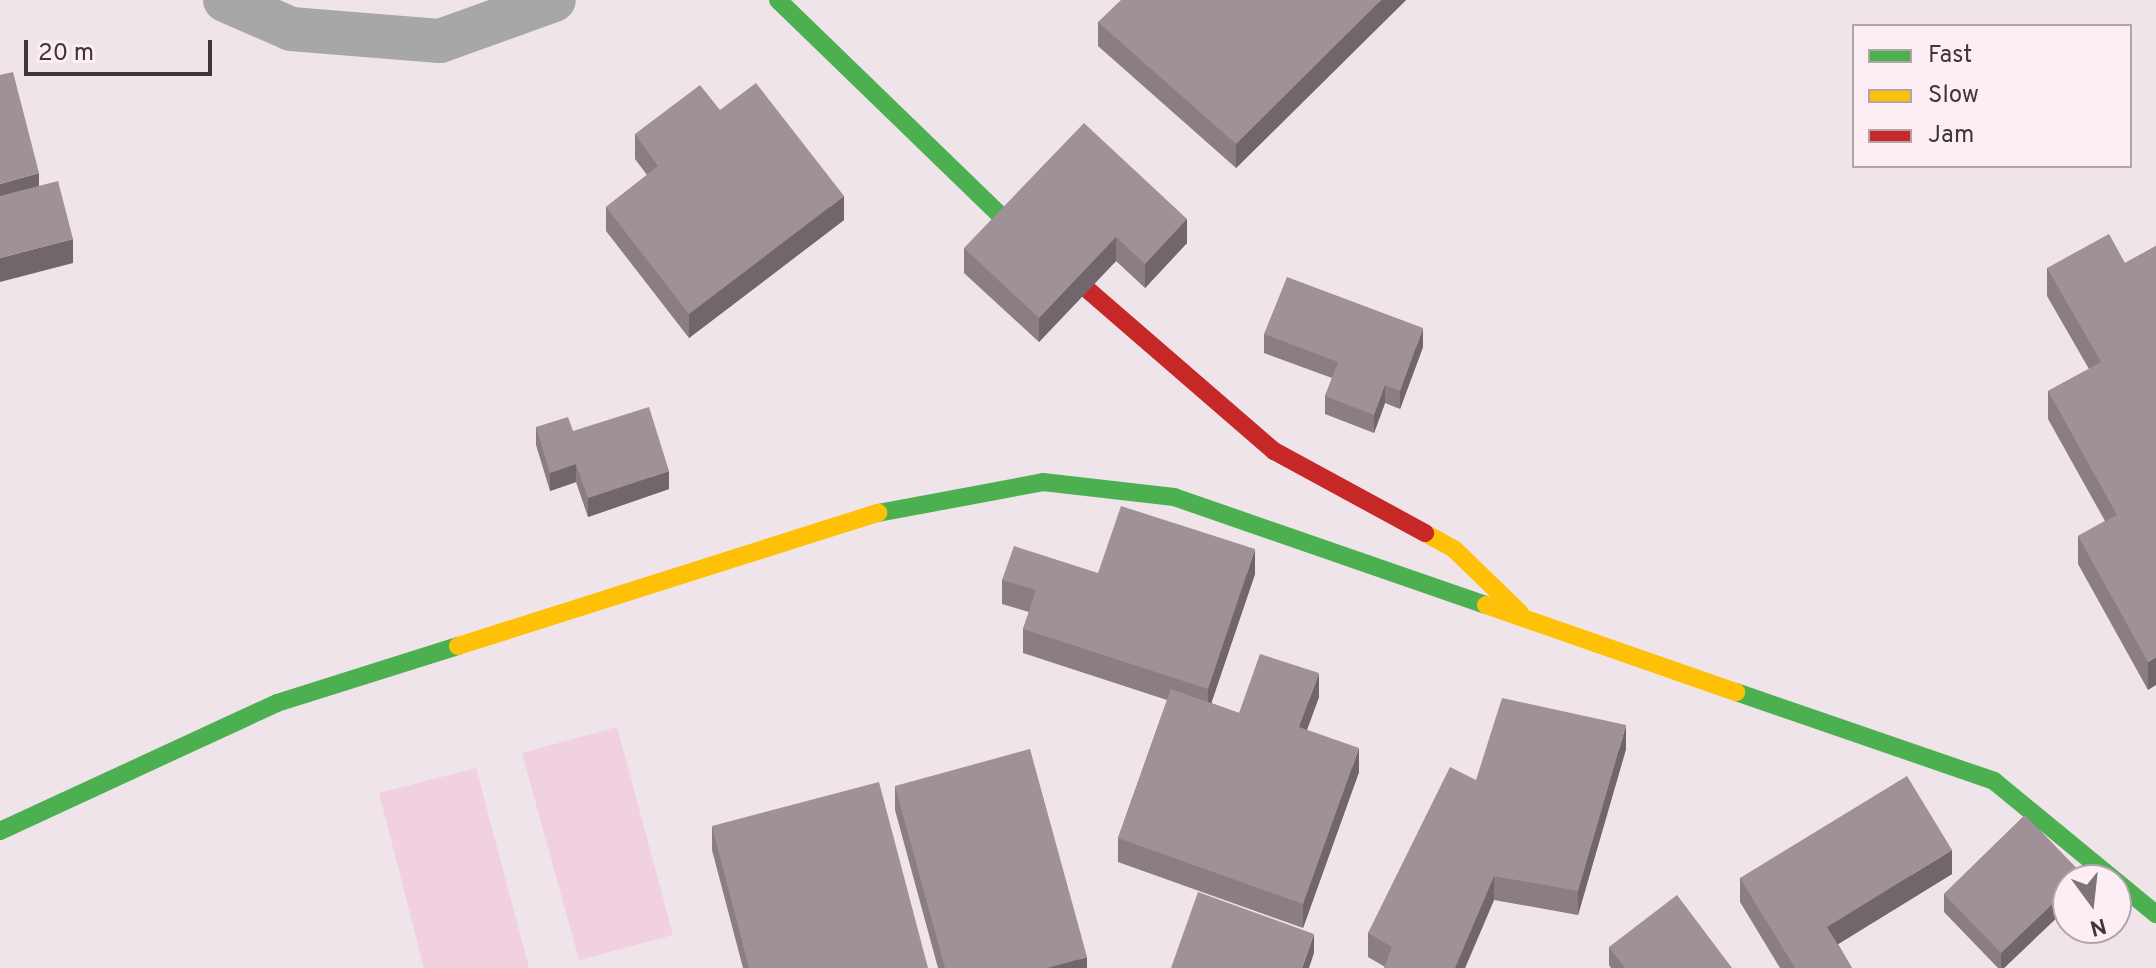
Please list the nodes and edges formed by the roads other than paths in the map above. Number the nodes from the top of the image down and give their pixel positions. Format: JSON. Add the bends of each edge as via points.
{"nodes":[{"id":1,"x":225,"y":0,"type":"edge"},
{"id":2,"x":554,"y":0,"type":"edge"},
{"id":3,"x":778,"y":0,"type":"edge"},
{"id":4,"x":1010,"y":225,"type":"edge"},
{"id":5,"x":1088,"y":290,"type":"edge"},
{"id":6,"x":1535,"y":628,"type":"junction"},
{"id":7,"x":0,"y":831,"type":"edge"},
{"id":8,"x":2156,"y":914,"type":"edge"}],
"edges":[{"from":1,"to":2,"type":"street","via":[[291,29],[440,41]]},
{"from":3,"to":4,"type":"main road"},
{"from":5,"to":6,"type":"main road","via":[[1274,451],[1454,549]]},
{"from":6,"to":7,"type":"main road","via":[[1372,562],[1174,497],[1043,482],[895,508],[277,703]]},
{"from":6,"to":8,"type":"main road","via":[[1801,710],[1994,781]]}]}
